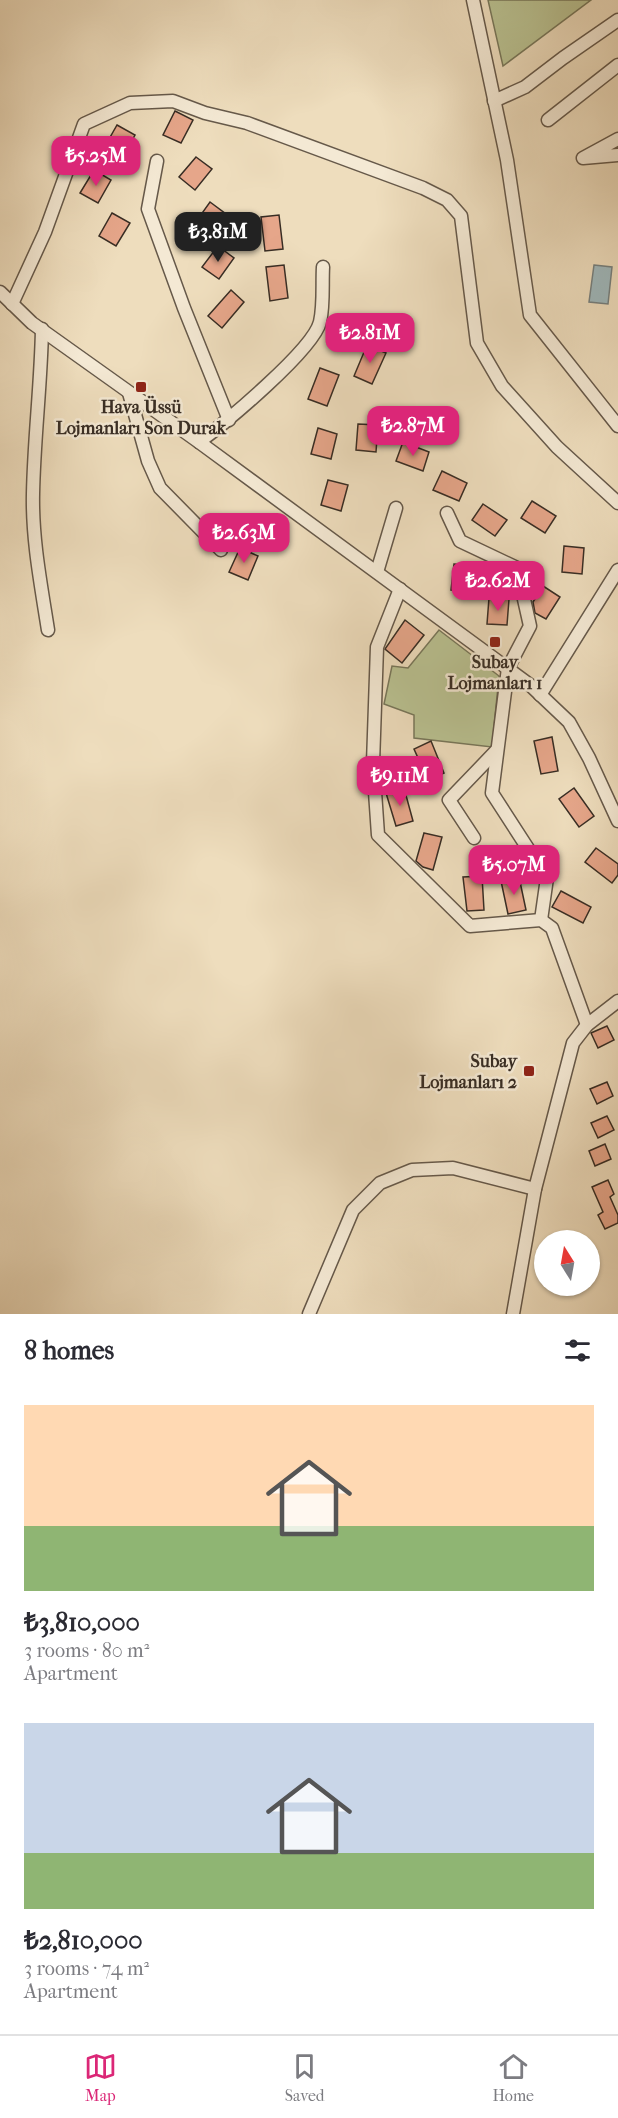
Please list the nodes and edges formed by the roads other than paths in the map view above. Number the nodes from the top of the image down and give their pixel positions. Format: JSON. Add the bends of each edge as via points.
{"nodes":[{"id":1,"x":473,"y":0,"type":"edge"},
{"id":2,"x":618,"y":20,"type":"edge"},
{"id":3,"x":618,"y":65,"type":"edge"},
{"id":4,"x":494,"y":101,"type":"junction"},
{"id":5,"x":548,"y":120,"type":"dead end"},
{"id":6,"x":618,"y":139,"type":"edge"},
{"id":7,"x":618,"y":155,"type":"edge"},
{"id":8,"x":157,"y":161,"type":"dead end"},
{"id":9,"x":323,"y":267,"type":"dead end"},
{"id":10,"x":0,"y":292,"type":"edge"},
{"id":11,"x":12,"y":304,"type":"junction"},
{"id":12,"x":42,"y":329,"type":"junction"},
{"id":13,"x":129,"y":393,"type":"junction"},
{"id":14,"x":229,"y":420,"type":"junction"},
{"id":15,"x":618,"y":426,"type":"edge"},
{"id":16,"x":199,"y":442,"type":"junction"},
{"id":17,"x":618,"y":503,"type":"edge"},
{"id":18,"x":396,"y":508,"type":"dead end"},
{"id":19,"x":447,"y":513,"type":"dead end"},
{"id":20,"x":221,"y":550,"type":"dead end"},
{"id":21,"x":618,"y":570,"type":"edge"},
{"id":22,"x":377,"y":572,"type":"junction"},
{"id":23,"x":400,"y":589,"type":"junction"},
{"id":24,"x":48,"y":630,"type":"dead end"},
{"id":25,"x":508,"y":668,"type":"junction"},
{"id":26,"x":540,"y":695,"type":"junction"},
{"id":27,"x":496,"y":751,"type":"junction"},
{"id":28,"x":618,"y":821,"type":"edge"},
{"id":29,"x":474,"y":838,"type":"dead end"},
{"id":30,"x":542,"y":920,"type":"junction"},
{"id":31,"x":618,"y":1001,"type":"edge"},
{"id":32,"x":587,"y":1025,"type":"junction"},
{"id":33,"x":535,"y":1189,"type":"junction"},
{"id":34,"x":309,"y":1314,"type":"edge"},
{"id":35,"x":513,"y":1314,"type":"edge"}],
"edges":[{"from":1,"to":4,"type":"street"},
{"from":2,"to":4,"type":"street","via":[[525,87]]},
{"from":3,"to":5,"type":"street"},
{"from":4,"to":15,"type":"street","via":[[507,160],[530,315]]},
{"from":6,"to":7,"type":"street","via":[[583,158]]},
{"from":8,"to":14,"type":"street","via":[[148,209]]},
{"from":9,"to":14,"type":"street","via":[[320,323],[311,341]]},
{"from":10,"to":11,"type":"street"},
{"from":11,"to":12,"type":"street"},
{"from":11,"to":17,"type":"street","via":[[45,232],[84,124],[130,103],[173,101],[247,123],[447,200],[461,216],[477,343],[502,386],[557,447]]},
{"from":12,"to":13,"type":"street"},
{"from":12,"to":24,"type":"street","via":[[33,495]]},
{"from":13,"to":16,"type":"street"},
{"from":13,"to":20,"type":"street","via":[[148,461],[160,488]]},
{"from":14,"to":16,"type":"street"},
{"from":16,"to":22,"type":"street"},
{"from":18,"to":22,"type":"street"},
{"from":19,"to":25,"type":"street","via":[[460,541],[517,568],[531,626]]},
{"from":21,"to":26,"type":"street"},
{"from":22,"to":23,"type":"street"},
{"from":23,"to":25,"type":"street"},
{"from":23,"to":30,"type":"street","via":[[377,647],[373,763],[378,835],[470,926]]},
{"from":25,"to":26,"type":"street"},
{"from":25,"to":27,"type":"street"},
{"from":26,"to":28,"type":"street","via":[[569,722]]},
{"from":27,"to":29,"type":"street","via":[[449,800]]},
{"from":27,"to":30,"type":"street","via":[[492,793],[547,878]]},
{"from":30,"to":32,"type":"street","via":[[552,928]]},
{"from":31,"to":32,"type":"street"},
{"from":32,"to":33,"type":"street","via":[[573,1043]]},
{"from":33,"to":34,"type":"street","via":[[453,1168],[412,1170],[380,1183],[353,1210]]},
{"from":33,"to":35,"type":"street"}]}
